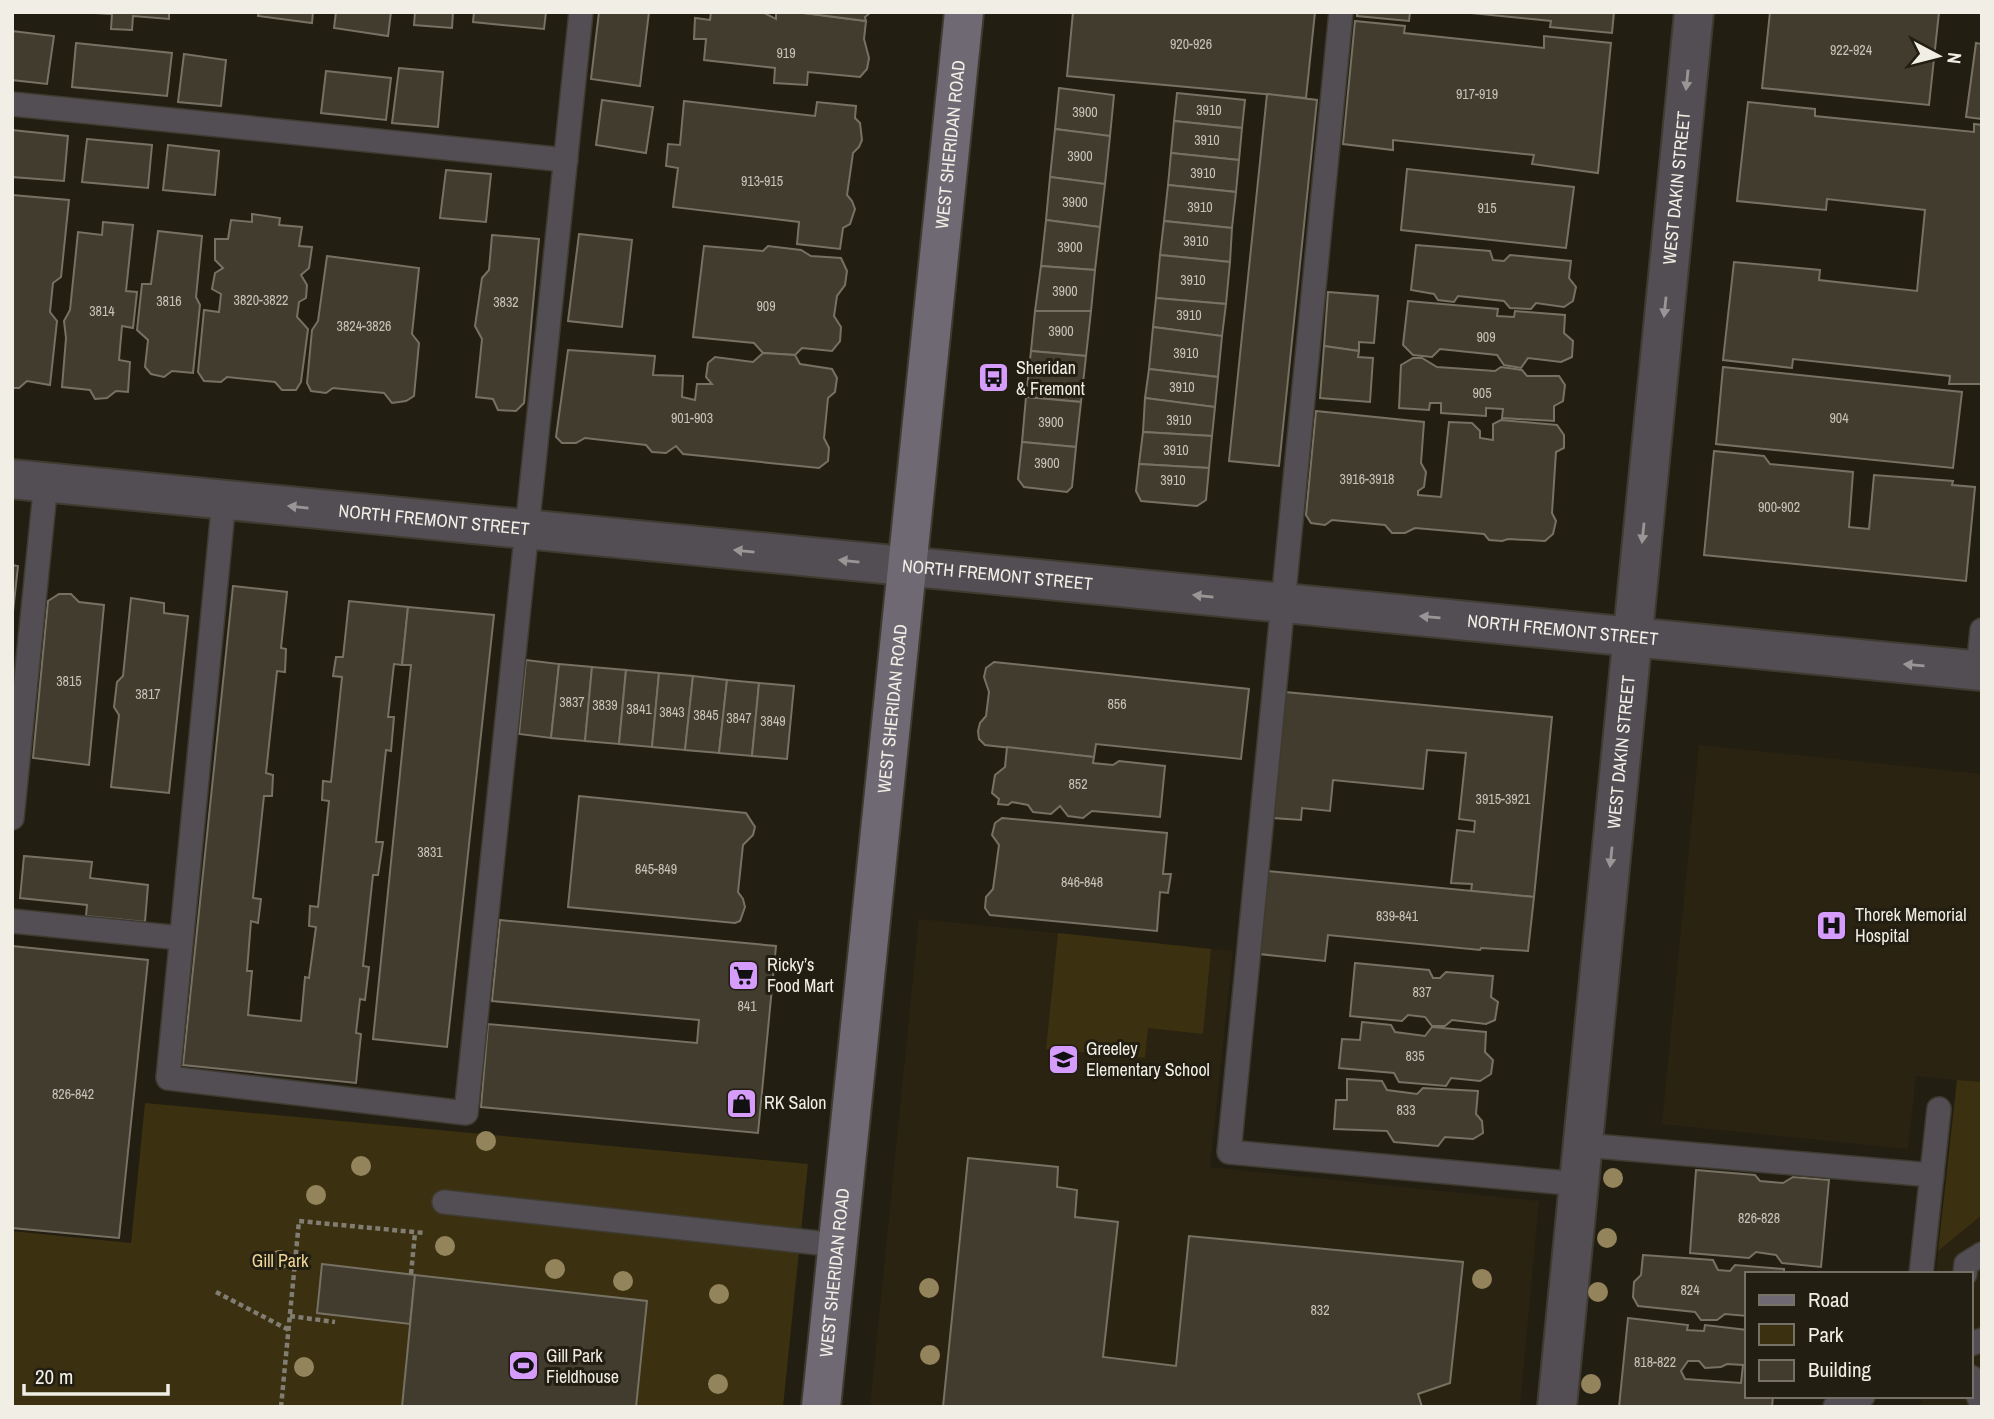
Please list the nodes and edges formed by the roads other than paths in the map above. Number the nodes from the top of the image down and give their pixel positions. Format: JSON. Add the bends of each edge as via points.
{"nodes":[{"id":1,"x":581,"y":12,"type":"edge"},
{"id":2,"x":964,"y":12,"type":"edge"},
{"id":3,"x":1341,"y":12,"type":"edge"},
{"id":4,"x":1694,"y":12,"type":"edge"},
{"id":5,"x":12,"y":104,"type":"edge"},
{"id":6,"x":566,"y":159,"type":"junction"},
{"id":7,"x":29,"y":480,"type":"edge"},
{"id":8,"x":224,"y":500,"type":"junction"},
{"id":9,"x":527,"y":530,"type":"junction"},
{"id":10,"x":907,"y":567,"type":"junction"},
{"id":11,"x":1283,"y":603,"type":"junction"},
{"id":12,"x":1982,"y":631,"type":"edge"},
{"id":13,"x":1632,"y":637,"type":"junction"},
{"id":14,"x":1980,"y":671,"type":"edge"},
{"id":15,"x":12,"y":818,"type":"edge"},
{"id":16,"x":12,"y":921,"type":"edge"},
{"id":17,"x":181,"y":938,"type":"junction"},
{"id":18,"x":1939,"y":1110,"type":"dead end"},
{"id":19,"x":1583,"y":1145,"type":"junction"},
{"id":20,"x":1932,"y":1175,"type":"junction"},
{"id":21,"x":1579,"y":1184,"type":"junction"},
{"id":22,"x":444,"y":1202,"type":"dead end"},
{"id":23,"x":837,"y":1245,"type":"junction"},
{"id":24,"x":1982,"y":1254,"type":"edge"},
{"id":25,"x":1921,"y":1272,"type":"edge"},
{"id":26,"x":1965,"y":1272,"type":"edge"},
{"id":27,"x":1858,"y":1398,"type":"edge"},
{"id":28,"x":821,"y":1407,"type":"edge"},
{"id":29,"x":1557,"y":1407,"type":"edge"},
{"id":30,"x":1835,"y":1407,"type":"edge"}],
"edges":[{"from":1,"to":6,"type":"lane"},
{"from":2,"to":10,"type":"street","name":"WEST SHERIDAN ROAD"},
{"from":3,"to":11,"type":"lane"},
{"from":4,"to":13,"type":"street","name":"WEST DAKIN STREET","one_way":true},
{"from":5,"to":6,"type":"lane"},
{"from":6,"to":9,"type":"lane"},
{"from":7,"to":8,"type":"street","name":"NORTH FREMONT STREET"},
{"from":7,"to":15,"type":"lane"},
{"from":9,"to":8,"type":"street","name":"NORTH FREMONT STREET","one_way":true},
{"from":8,"to":17,"type":"lane"},
{"from":10,"to":9,"type":"street","name":"NORTH FREMONT STREET","one_way":true},
{"from":9,"to":17,"type":"lane","via":[[466,1112],[168,1078]]},
{"from":11,"to":10,"type":"street","name":"NORTH FREMONT STREET","one_way":true},
{"from":10,"to":23,"type":"street","name":"WEST SHERIDAN ROAD"},
{"from":13,"to":11,"type":"street","name":"NORTH FREMONT STREET","one_way":true},
{"from":11,"to":21,"type":"lane","via":[[1229,1152]]},
{"from":12,"to":14,"type":"lane"},
{"from":14,"to":13,"type":"street","name":"NORTH FREMONT STREET","one_way":true},
{"from":13,"to":19,"type":"street","name":"WEST DAKIN STREET","one_way":true},
{"from":16,"to":17,"type":"lane"},
{"from":18,"to":20,"type":"lane"},
{"from":19,"to":20,"type":"lane"},
{"from":19,"to":21,"type":"street","name":"WEST DAKIN STREET"},
{"from":20,"to":25,"type":"lane"},
{"from":21,"to":29,"type":"street","name":"WEST DAKIN STREET"},
{"from":22,"to":23,"type":"lane"},
{"from":23,"to":28,"type":"street","name":"WEST SHERIDAN ROAD"},
{"from":24,"to":26,"type":"lane","via":[[1966,1264]]},
{"from":27,"to":30,"type":"lane"}]}
